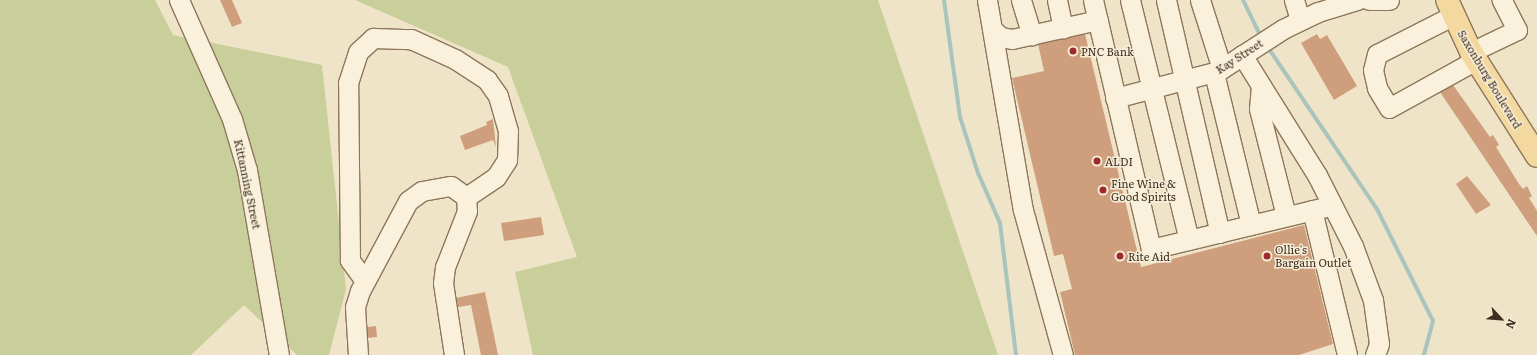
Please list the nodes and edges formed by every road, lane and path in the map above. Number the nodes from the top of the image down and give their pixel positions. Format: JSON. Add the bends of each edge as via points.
{"nodes":[{"id":1,"x":179,"y":0,"type":"edge"},
{"id":2,"x":987,"y":0,"type":"edge"},
{"id":3,"x":1021,"y":0,"type":"edge"},
{"id":4,"x":1057,"y":0,"type":"edge"},
{"id":5,"x":1093,"y":0,"type":"edge"},
{"id":6,"x":1130,"y":0,"type":"edge"},
{"id":7,"x":1166,"y":0,"type":"edge"},
{"id":8,"x":1200,"y":0,"type":"edge"},
{"id":9,"x":1294,"y":0,"type":"edge"},
{"id":10,"x":1357,"y":0,"type":"edge"},
{"id":11,"x":1369,"y":0,"type":"edge"},
{"id":12,"x":1389,"y":0,"type":"edge"},
{"id":13,"x":1502,"y":0,"type":"edge"},
{"id":14,"x":1320,"y":5,"type":"edge"},
{"id":15,"x":1451,"y":7,"type":"edge"},
{"id":16,"x":1098,"y":20,"type":"junction"},
{"id":17,"x":1300,"y":20,"type":"junction"},
{"id":18,"x":1063,"y":28,"type":"junction"},
{"id":19,"x":994,"y":31,"type":"junction"},
{"id":20,"x":1032,"y":35,"type":"junction"},
{"id":21,"x":1247,"y":51,"type":"junction"},
{"id":22,"x":1474,"y":56,"type":"junction"},
{"id":23,"x":1218,"y":71,"type":"junction"},
{"id":24,"x":1185,"y":81,"type":"junction"},
{"id":25,"x":1261,"y":86,"type":"junction"},
{"id":26,"x":1151,"y":89,"type":"junction"},
{"id":27,"x":1115,"y":98,"type":"junction"},
{"id":28,"x":1537,"y":156,"type":"edge"},
{"id":29,"x":466,"y":197,"type":"junction"},
{"id":30,"x":1330,"y":206,"type":"junction"},
{"id":31,"x":1312,"y":210,"type":"junction"},
{"id":32,"x":1286,"y":216,"type":"junction"},
{"id":33,"x":1251,"y":225,"type":"junction"},
{"id":34,"x":1220,"y":233,"type":"junction"},
{"id":35,"x":1189,"y":240,"type":"junction"},
{"id":36,"x":365,"y":280,"type":"junction"},
{"id":37,"x":1377,"y":350,"type":"edge"},
{"id":38,"x":279,"y":355,"type":"edge"},
{"id":39,"x":358,"y":355,"type":"edge"},
{"id":40,"x":454,"y":355,"type":"edge"},
{"id":41,"x":1063,"y":355,"type":"edge"},
{"id":42,"x":1347,"y":355,"type":"edge"}],
"edges":[{"from":1,"to":38,"type":"street","name":"Kittanning Street","via":[[232,118],[245,162]]},
{"from":2,"to":19,"type":"street"},
{"from":3,"to":20,"type":"street"},
{"from":4,"to":18,"type":"street"},
{"from":5,"to":16,"type":"street"},
{"from":6,"to":26,"type":"street"},
{"from":7,"to":24,"type":"street"},
{"from":8,"to":23,"type":"street"},
{"from":9,"to":17,"type":"street"},
{"from":10,"to":14,"type":"street","name":"Kay Street"},
{"from":11,"to":12,"type":"street"},
{"from":13,"to":22,"type":"street","via":[[1517,30]]},
{"from":14,"to":17,"type":"street","name":"Kay Street"},
{"from":15,"to":22,"type":"main road","name":"Saxonburg Boulevard"},
{"from":15,"to":22,"type":"street","via":[[1377,54],[1373,70],[1377,88],[1389,108]]},
{"from":16,"to":18,"type":"street"},
{"from":16,"to":27,"type":"street"},
{"from":17,"to":21,"type":"street","name":"Kay Street"},
{"from":18,"to":20,"type":"street"},
{"from":19,"to":20,"type":"street","via":[[1001,37],[1012,39]]},
{"from":19,"to":41,"type":"street","via":[[1023,210]]},
{"from":21,"to":23,"type":"street","name":"Kay Street"},
{"from":21,"to":25,"type":"street"},
{"from":22,"to":28,"type":"main road","name":"Saxonburg Boulevard"},
{"from":23,"to":24,"type":"street","name":"Kay Street"},
{"from":23,"to":33,"type":"street"},
{"from":24,"to":26,"type":"street","name":"Kay Street"},
{"from":24,"to":34,"type":"street"},
{"from":25,"to":30,"type":"street","via":[[1317,175]]},
{"from":25,"to":32,"type":"street","via":[[1259,109]]},
{"from":26,"to":27,"type":"street","name":"Kay Street"},
{"from":26,"to":35,"type":"street"},
{"from":27,"to":35,"type":"street","via":[[1151,249]]},
{"from":29,"to":36,"type":"street","via":[[451,186],[436,187],[422,191],[408,201]]},
{"from":29,"to":36,"type":"street","via":[[496,177],[507,160],[508,131],[498,96],[487,80],[455,59],[411,39],[372,38],[358,52],[348,84],[350,260]]},
{"from":29,"to":40,"type":"street","via":[[467,211],[445,267],[443,283]]},
{"from":30,"to":31,"type":"street"},
{"from":30,"to":37,"type":"street","via":[[1353,246],[1373,300]]},
{"from":31,"to":32,"type":"street"},
{"from":31,"to":42,"type":"street"},
{"from":32,"to":33,"type":"street"},
{"from":33,"to":34,"type":"street"},
{"from":34,"to":35,"type":"street"},
{"from":36,"to":39,"type":"street","via":[[355,307]]}]}
